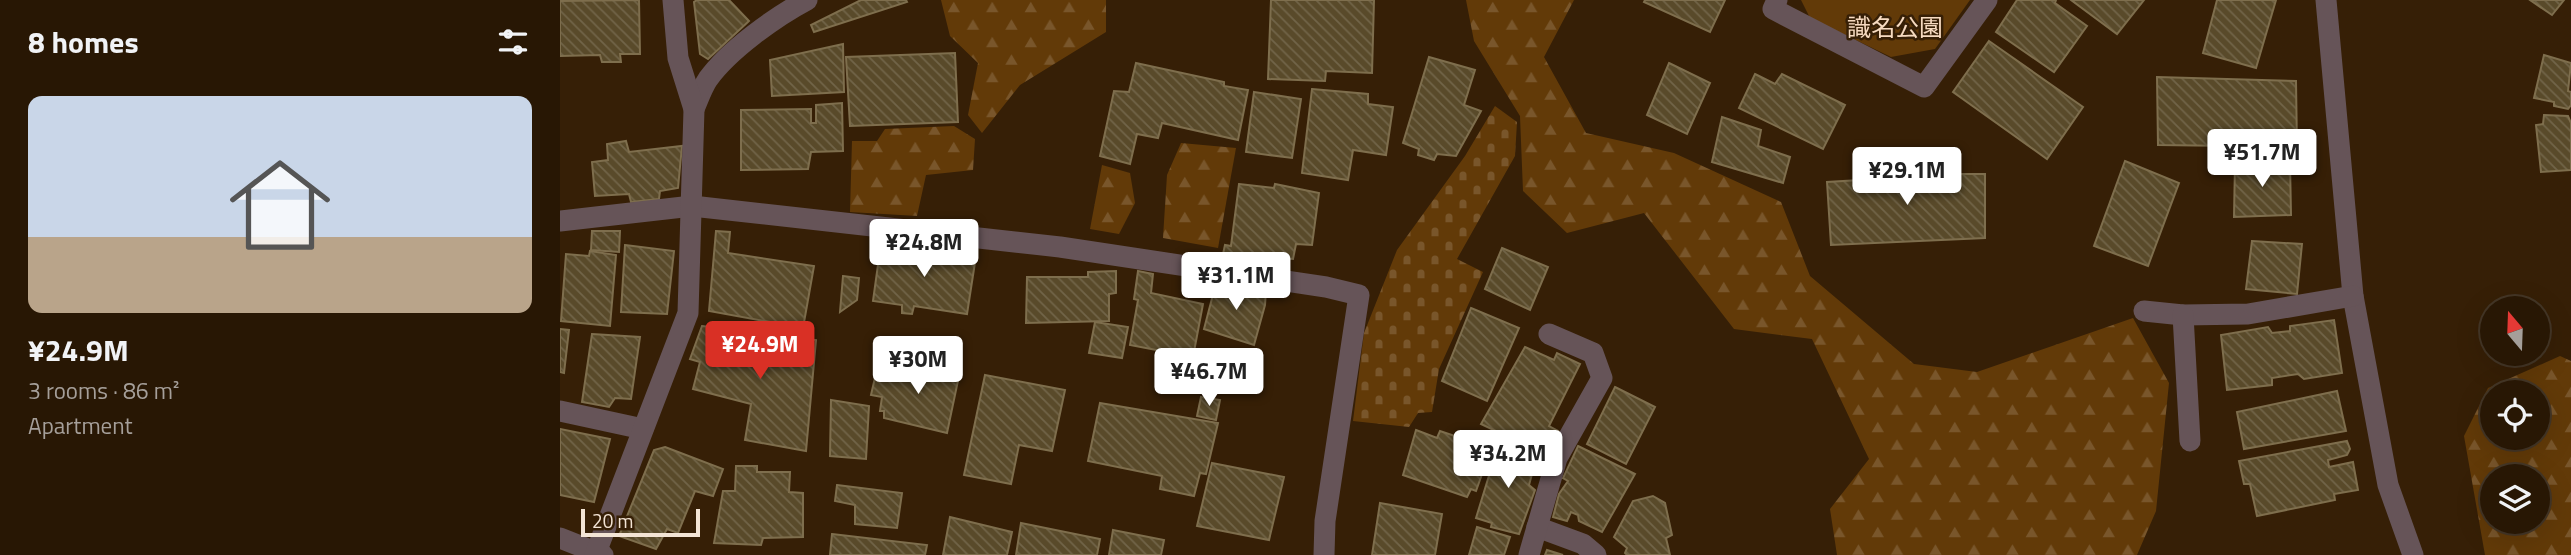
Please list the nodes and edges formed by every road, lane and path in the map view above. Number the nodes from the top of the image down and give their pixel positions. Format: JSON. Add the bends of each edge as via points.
{"nodes":[{"id":1,"x":673,"y":0,"type":"edge"},
{"id":2,"x":807,"y":0,"type":"edge"},
{"id":3,"x":1777,"y":0,"type":"edge"},
{"id":4,"x":1987,"y":0,"type":"edge"},
{"id":5,"x":2326,"y":0,"type":"edge"},
{"id":6,"x":694,"y":109,"type":"junction"},
{"id":7,"x":692,"y":206,"type":"junction"},
{"id":8,"x":560,"y":220,"type":"edge"},
{"id":9,"x":2353,"y":296,"type":"junction"},
{"id":10,"x":2144,"y":311,"type":"dead end"},
{"id":11,"x":2183,"y":315,"type":"junction"},
{"id":12,"x":1549,"y":334,"type":"dead end"},
{"id":13,"x":560,"y":411,"type":"edge"},
{"id":14,"x":643,"y":429,"type":"junction"},
{"id":15,"x":2190,"y":441,"type":"dead end"},
{"id":16,"x":1537,"y":527,"type":"junction"},
{"id":17,"x":560,"y":538,"type":"edge"},
{"id":18,"x":1328,"y":551,"type":"edge"},
{"id":19,"x":598,"y":554,"type":"edge"},
{"id":20,"x":1529,"y":555,"type":"edge"},
{"id":21,"x":1596,"y":555,"type":"edge"},
{"id":22,"x":2413,"y":555,"type":"edge"}],
"edges":[{"from":1,"to":6,"type":"street","via":[[678,58]]},
{"from":2,"to":6,"type":"street","via":[[723,64],[707,80]]},
{"from":3,"to":4,"type":"street","via":[[1773,9],[1924,87]]},
{"from":5,"to":9,"type":"street"},
{"from":6,"to":7,"type":"street"},
{"from":7,"to":8,"type":"street"},
{"from":7,"to":14,"type":"street","via":[[688,313]]},
{"from":7,"to":18,"type":"street","via":[[1060,247],[1359,295],[1325,521]]},
{"from":9,"to":11,"type":"street","via":[[2248,314]]},
{"from":9,"to":22,"type":"street","via":[[2388,485]]},
{"from":10,"to":11,"type":"street"},
{"from":11,"to":15,"type":"street"},
{"from":12,"to":16,"type":"street","via":[[1594,354],[1602,378],[1557,458]]},
{"from":13,"to":14,"type":"street"},
{"from":14,"to":19,"type":"street"},
{"from":16,"to":20,"type":"street"},
{"from":16,"to":21,"type":"street","via":[[1583,544]]},
{"from":17,"to":19,"type":"street"}]}
